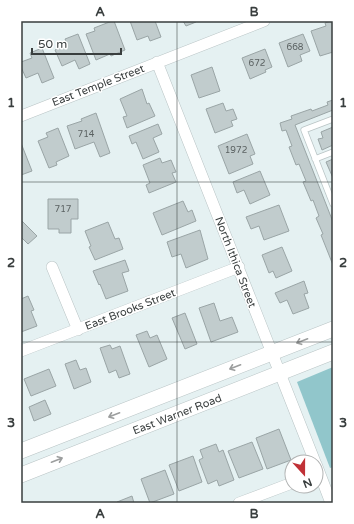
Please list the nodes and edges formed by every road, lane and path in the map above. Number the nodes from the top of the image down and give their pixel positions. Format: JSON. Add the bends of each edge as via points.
{"nodes":[{"id":1,"x":264,"y":21,"type":"edge"},
{"id":2,"x":157,"y":62,"type":"junction"},
{"id":3,"x":21,"y":116,"type":"edge"},
{"id":4,"x":333,"y":119,"type":"edge"},
{"id":5,"x":333,"y":152,"type":"edge"},
{"id":6,"x":315,"y":159,"type":"junction"},
{"id":7,"x":333,"y":184,"type":"edge"},
{"id":8,"x":326,"y":187,"type":"junction"},
{"id":9,"x":333,"y":204,"type":"edge"},
{"id":10,"x":52,"y":267,"type":"dead end"},
{"id":11,"x":239,"y":267,"type":"junction"},
{"id":12,"x":333,"y":329,"type":"edge"},
{"id":13,"x":78,"y":330,"type":"junction"},
{"id":14,"x":21,"y":351,"type":"edge"},
{"id":15,"x":333,"y":352,"type":"edge"},
{"id":16,"x":272,"y":353,"type":"junction"},
{"id":17,"x":280,"y":373,"type":"junction"},
{"id":18,"x":43,"y":443,"type":"junction"},
{"id":19,"x":21,"y":451,"type":"edge"},
{"id":20,"x":312,"y":454,"type":"edge"},
{"id":21,"x":21,"y":462,"type":"edge"},
{"id":22,"x":21,"y":475,"type":"edge"},
{"id":23,"x":284,"y":486,"type":"edge"},
{"id":24,"x":324,"y":486,"type":"edge"},
{"id":25,"x":239,"y":503,"type":"edge"},
{"id":26,"x":331,"y":503,"type":"edge"}],
"edges":[{"from":1,"to":2,"type":"street","name":"East Temple Street"},
{"from":2,"to":3,"type":"street","name":"East Temple Street"},
{"from":2,"to":11,"type":"street","name":"North Ithica Street"},
{"from":4,"to":6,"type":"lane","via":[[304,130]]},
{"from":5,"to":6,"type":"lane"},
{"from":6,"to":8,"type":"lane"},
{"from":7,"to":8,"type":"lane"},
{"from":8,"to":9,"type":"lane"},
{"from":10,"to":13,"type":"street"},
{"from":11,"to":13,"type":"street","name":"East Brooks Street"},
{"from":11,"to":16,"type":"street","name":"North Ithica Street"},
{"from":12,"to":16,"type":"main road","name":"East Warner Road","one_way":true},
{"from":13,"to":14,"type":"street","name":"East Brooks Street"},
{"from":15,"to":17,"type":"main road","name":"East Warner Road"},
{"from":16,"to":17,"type":"street","name":"North Ithica Street"},
{"from":16,"to":18,"type":"main road","name":"East Warner Road","one_way":true},
{"from":17,"to":20,"type":"street","name":"North Ithica Street"},
{"from":22,"to":17,"type":"main road","name":"East Warner Road","one_way":true},
{"from":18,"to":19,"type":"main road","name":"East Warner Road"},
{"from":18,"to":21,"type":"main road","via":[[31,458]]},
{"from":23,"to":25,"type":"street"},
{"from":24,"to":26,"type":"street","name":"North Ithica Street"}]}
